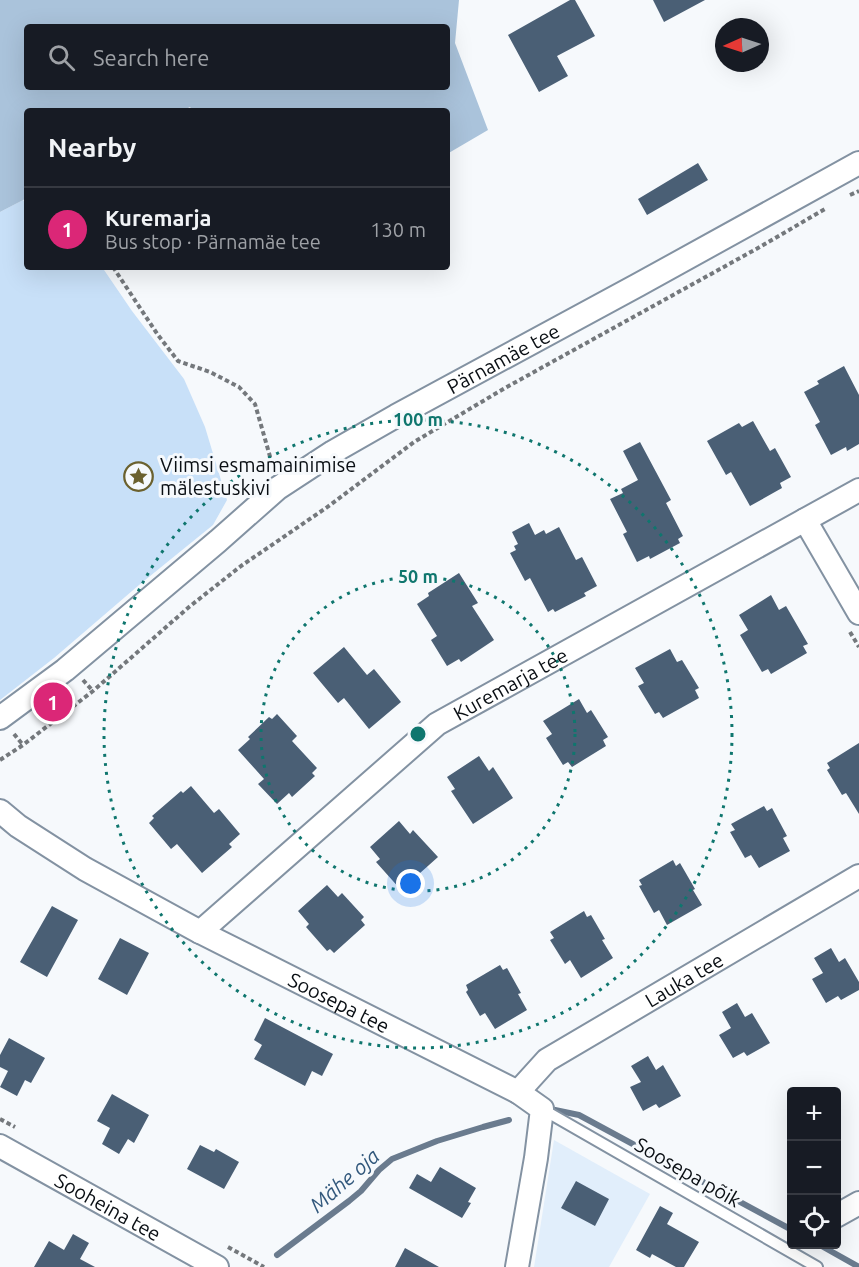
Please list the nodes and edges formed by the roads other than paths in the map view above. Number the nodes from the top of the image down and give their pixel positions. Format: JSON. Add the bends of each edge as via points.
{"nodes":[{"id":1,"x":859,"y":163,"type":"edge"},
{"id":2,"x":859,"y":490,"type":"edge"},
{"id":3,"x":805,"y":520,"type":"junction"},
{"id":4,"x":859,"y":613,"type":"edge"},
{"id":5,"x":7,"y":725,"type":"edge"},
{"id":6,"x":0,"y":810,"type":"edge"},
{"id":7,"x":859,"y":876,"type":"edge"},
{"id":8,"x":200,"y":932,"type":"junction"},
{"id":9,"x":518,"y":1092,"type":"junction"},
{"id":10,"x":542,"y":1109,"type":"junction"},
{"id":11,"x":0,"y":1146,"type":"edge"},
{"id":12,"x":859,"y":1203,"type":"edge"},
{"id":13,"x":841,"y":1214,"type":"edge"},
{"id":14,"x":217,"y":1267,"type":"edge"},
{"id":15,"x":517,"y":1267,"type":"edge"},
{"id":16,"x":817,"y":1267,"type":"edge"}],
"edges":[{"from":1,"to":5,"type":"street","name":"Pärnamäe tee","via":[[396,416],[278,488],[65,670]]},
{"from":2,"to":3,"type":"street","name":"Kuremarja tee"},
{"from":3,"to":4,"type":"street"},
{"from":3,"to":8,"type":"street","name":"Kuremarja tee","via":[[437,724]]},
{"from":6,"to":8,"type":"street","name":"Soosepa tee","via":[[85,869]]},
{"from":7,"to":9,"type":"street","name":"Lauka tee","via":[[547,1060]]},
{"from":8,"to":9,"type":"street","name":"Soosepa tee"},
{"from":9,"to":10,"type":"street","name":"Soosepa tee"},
{"from":10,"to":15,"type":"street"},
{"from":10,"to":16,"type":"lane","name":"Soosepa põik"},
{"from":11,"to":14,"type":"street","name":"Sooheina tee"},
{"from":12,"to":13,"type":"street"}]}
